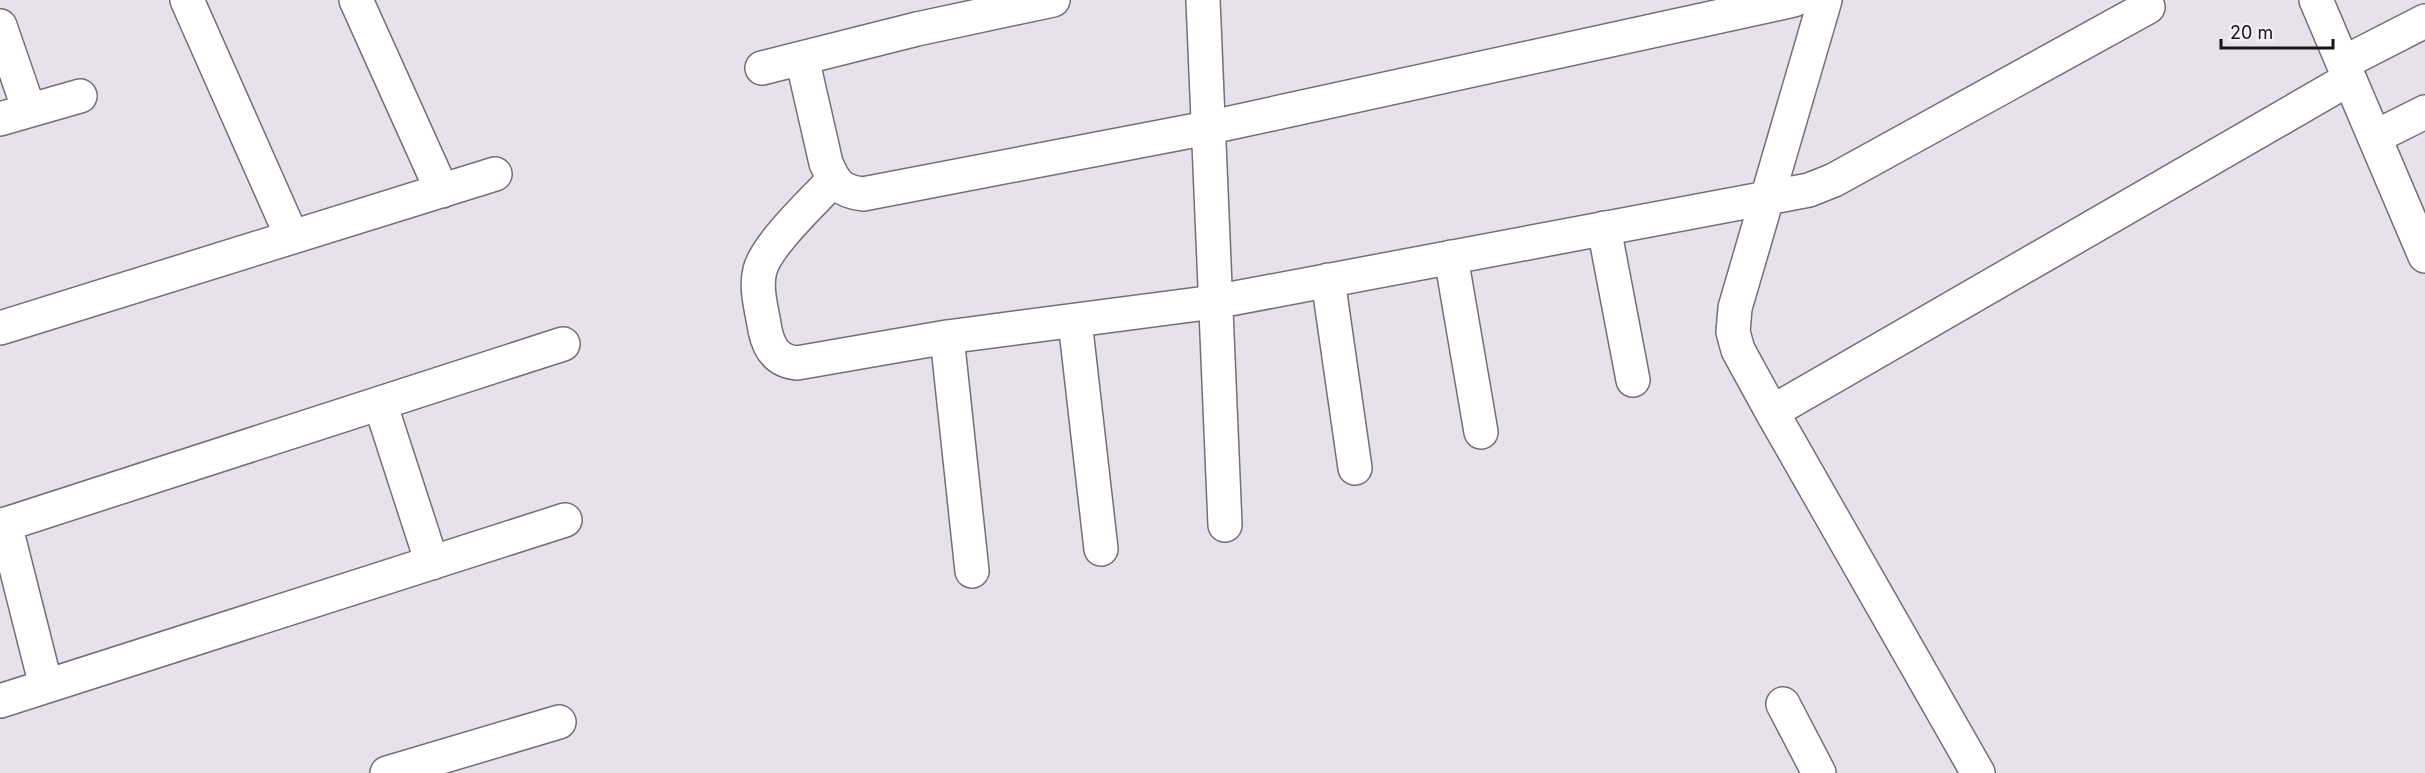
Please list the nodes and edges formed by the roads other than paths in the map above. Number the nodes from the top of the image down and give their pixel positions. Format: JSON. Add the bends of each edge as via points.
{"nodes":[{"id":1,"x":187,"y":0,"type":"edge"},
{"id":2,"x":356,"y":0,"type":"edge"},
{"id":3,"x":1053,"y":0,"type":"edge"},
{"id":4,"x":1203,"y":0,"type":"edge"},
{"id":5,"x":1794,"y":0,"type":"edge"},
{"id":6,"x":1825,"y":0,"type":"edge"},
{"id":7,"x":2316,"y":0,"type":"edge"},
{"id":8,"x":2148,"y":7,"type":"dead end"},
{"id":9,"x":2425,"y":21,"type":"edge"},
{"id":10,"x":0,"y":26,"type":"edge"},
{"id":11,"x":801,"y":58,"type":"junction"},
{"id":12,"x":762,"y":68,"type":"dead end"},
{"id":13,"x":2346,"y":71,"type":"junction"},
{"id":14,"x":80,"y":96,"type":"dead end"},
{"id":15,"x":2425,"y":112,"type":"edge"},
{"id":16,"x":15,"y":115,"type":"edge"},
{"id":17,"x":1207,"y":128,"type":"junction"},
{"id":18,"x":2375,"y":137,"type":"junction"},
{"id":19,"x":495,"y":174,"type":"dead end"},
{"id":20,"x":833,"y":180,"type":"junction"},
{"id":21,"x":442,"y":191,"type":"junction"},
{"id":22,"x":1768,"y":197,"type":"junction"},
{"id":23,"x":2418,"y":217,"type":"edge"},
{"id":24,"x":1604,"y":228,"type":"junction"},
{"id":25,"x":292,"y":237,"type":"junction"},
{"id":26,"x":2425,"y":256,"type":"edge"},
{"id":27,"x":1451,"y":257,"type":"junction"},
{"id":28,"x":1328,"y":280,"type":"junction"},
{"id":29,"x":1214,"y":302,"type":"junction"},
{"id":30,"x":1074,"y":321,"type":"junction"},
{"id":31,"x":0,"y":328,"type":"edge"},
{"id":32,"x":947,"y":337,"type":"junction"},
{"id":33,"x":563,"y":344,"type":"dead end"},
{"id":34,"x":1633,"y":380,"type":"dead end"},
{"id":35,"x":380,"y":403,"type":"junction"},
{"id":36,"x":1772,"y":412,"type":"junction"},
{"id":37,"x":1481,"y":432,"type":"dead end"},
{"id":38,"x":1355,"y":468,"type":"dead end"},
{"id":39,"x":565,"y":520,"type":"dead end"},
{"id":40,"x":2,"y":525,"type":"edge"},
{"id":41,"x":1225,"y":525,"type":"dead end"},
{"id":42,"x":1101,"y":549,"type":"dead end"},
{"id":43,"x":432,"y":562,"type":"junction"},
{"id":44,"x":972,"y":571,"type":"dead end"},
{"id":45,"x":46,"y":686,"type":"junction"},
{"id":46,"x":0,"y":701,"type":"edge"},
{"id":47,"x":1783,"y":704,"type":"dead end"},
{"id":48,"x":559,"y":722,"type":"dead end"},
{"id":49,"x":387,"y":773,"type":"edge"},
{"id":50,"x":1819,"y":773,"type":"edge"},
{"id":51,"x":1978,"y":773,"type":"edge"}],
"edges":[{"from":1,"to":25,"type":"street"},
{"from":2,"to":21,"type":"street"},
{"from":3,"to":11,"type":"street","via":[[917,28]]},
{"from":4,"to":17,"type":"street"},
{"from":5,"to":17,"type":"street"},
{"from":6,"to":22,"type":"street"},
{"from":7,"to":13,"type":"street"},
{"from":8,"to":22,"type":"street","via":[[1834,180],[1809,190]]},
{"from":9,"to":13,"type":"street"},
{"from":10,"to":16,"type":"street"},
{"from":11,"to":12,"type":"street"},
{"from":11,"to":20,"type":"street"},
{"from":13,"to":18,"type":"street"},
{"from":13,"to":36,"type":"street"},
{"from":14,"to":16,"type":"street"},
{"from":15,"to":18,"type":"street"},
{"from":17,"to":20,"type":"street","via":[[863,194],[847,192]]},
{"from":17,"to":29,"type":"street"},
{"from":18,"to":23,"type":"street"},
{"from":19,"to":21,"type":"street"},
{"from":20,"to":32,"type":"street","via":[[770,250],[760,269],[759,292],[767,342],[774,354],[785,362],[797,363]]},
{"from":21,"to":25,"type":"street"},
{"from":22,"to":24,"type":"street"},
{"from":22,"to":36,"type":"street","via":[[1735,308],[1733,332],[1738,350]]},
{"from":23,"to":26,"type":"street"},
{"from":24,"to":27,"type":"street"},
{"from":24,"to":34,"type":"street"},
{"from":25,"to":31,"type":"street"},
{"from":27,"to":28,"type":"street"},
{"from":27,"to":37,"type":"street"},
{"from":28,"to":29,"type":"street"},
{"from":28,"to":38,"type":"street"},
{"from":29,"to":30,"type":"street"},
{"from":29,"to":41,"type":"street"},
{"from":30,"to":32,"type":"street"},
{"from":30,"to":42,"type":"street"},
{"from":32,"to":44,"type":"street"},
{"from":33,"to":35,"type":"street"},
{"from":35,"to":40,"type":"street"},
{"from":35,"to":43,"type":"street"},
{"from":36,"to":51,"type":"street"},
{"from":39,"to":43,"type":"street"},
{"from":40,"to":45,"type":"street"},
{"from":43,"to":45,"type":"street"},
{"from":45,"to":46,"type":"street"},
{"from":47,"to":50,"type":"street"},
{"from":48,"to":49,"type":"street"}]}
